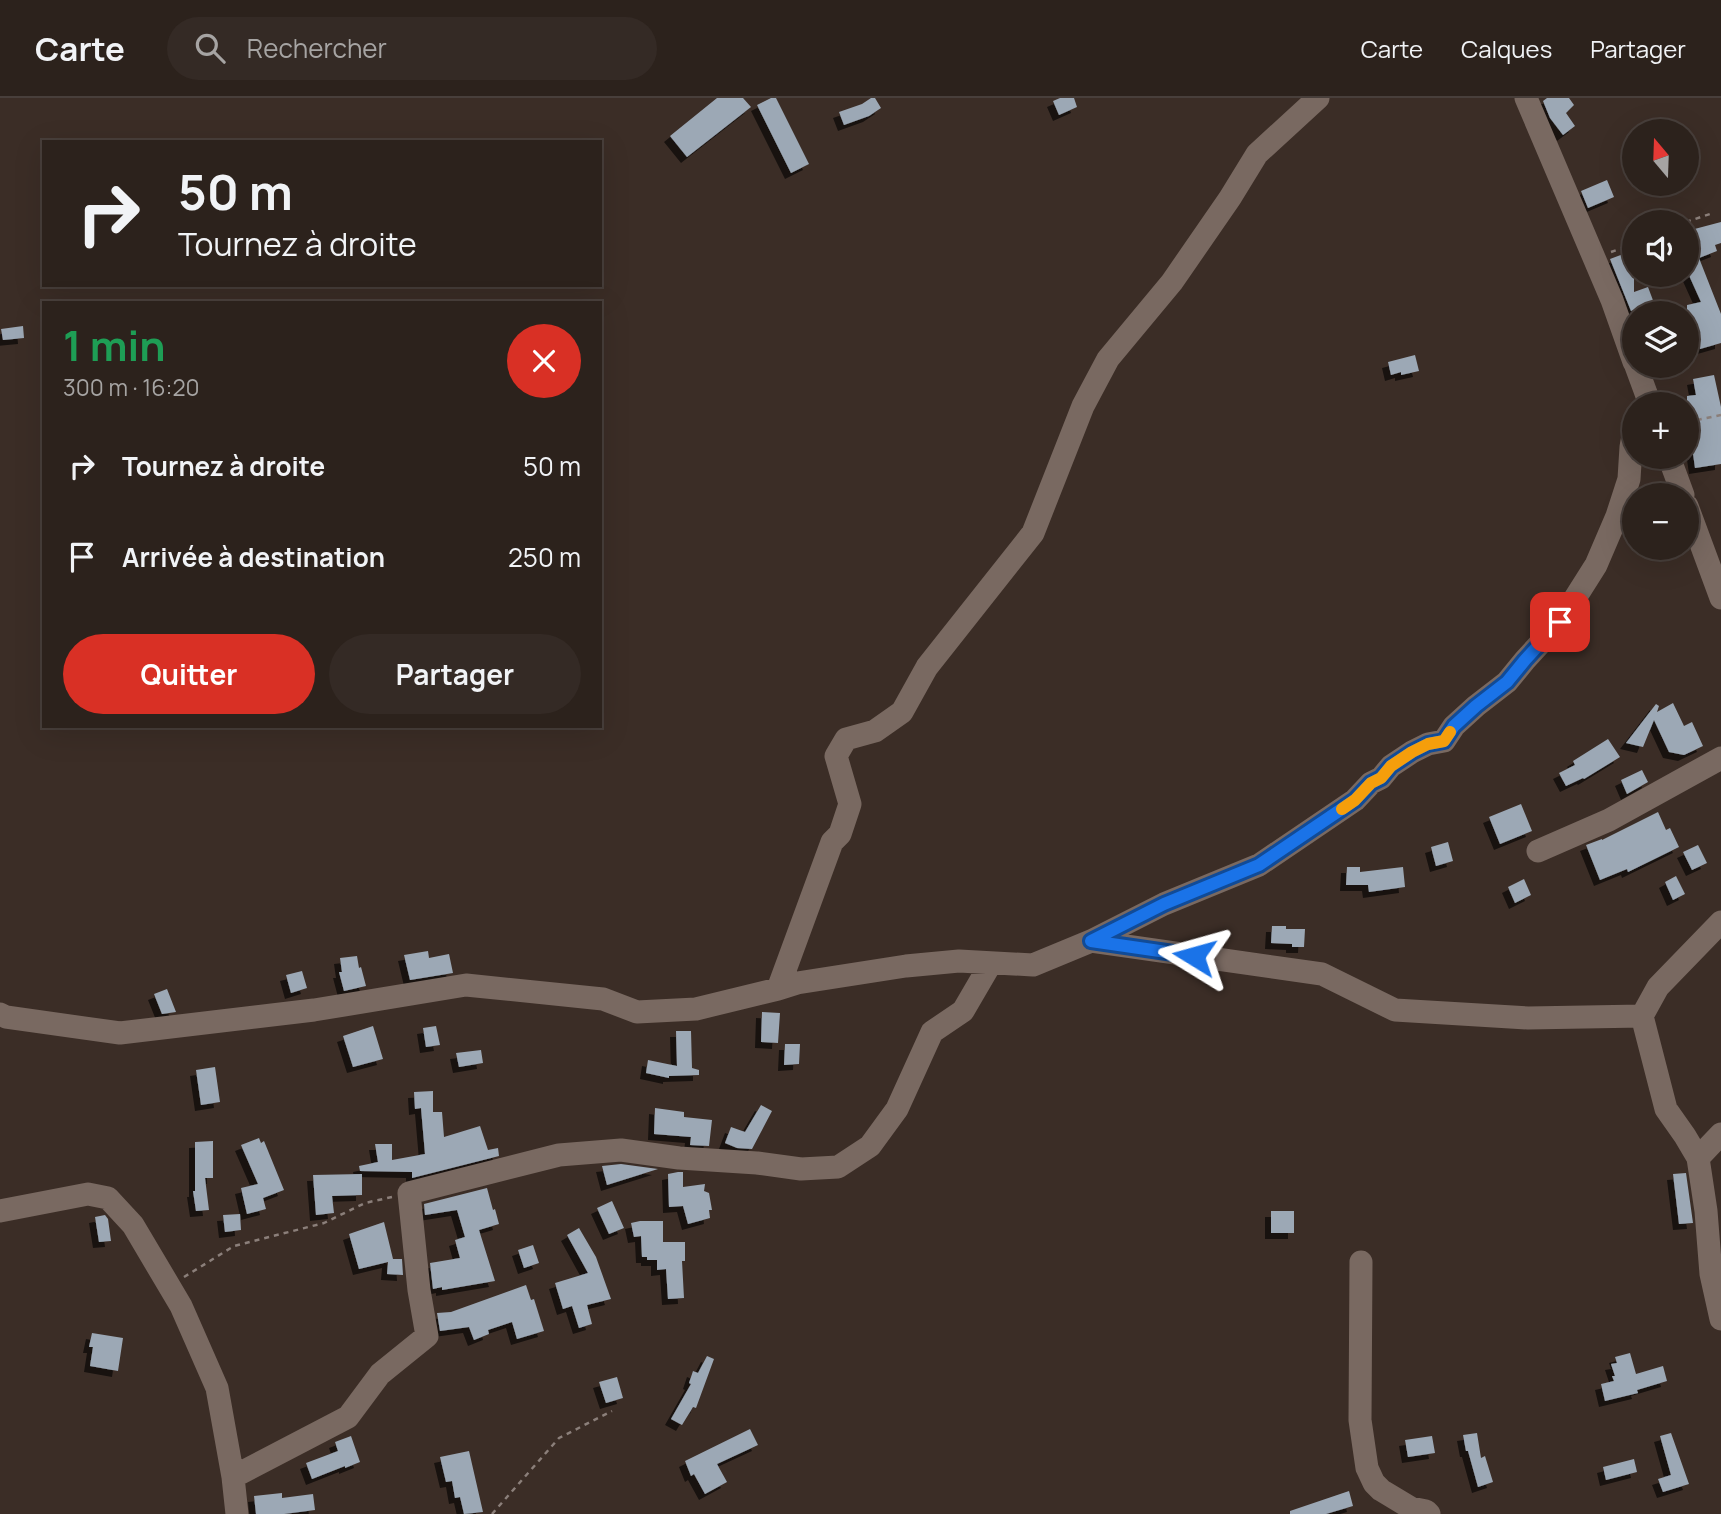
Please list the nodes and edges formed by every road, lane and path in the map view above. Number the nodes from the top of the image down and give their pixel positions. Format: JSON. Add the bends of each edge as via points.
{"nodes":[{"id":1,"x":1318,"y":98,"type":"edge"},
{"id":2,"x":1527,"y":98,"type":"edge"},
{"id":3,"x":1713,"y":214,"type":"dead end"},
{"id":4,"x":1699,"y":218,"type":"edge"},
{"id":5,"x":1622,"y":248,"type":"edge"},
{"id":6,"x":1594,"y":258,"type":"junction"},
{"id":7,"x":1622,"y":328,"type":"edge"},
{"id":8,"x":1721,"y":415,"type":"edge"},
{"id":9,"x":1699,"y":420,"type":"edge"},
{"id":10,"x":1630,"y":469,"type":"edge"},
{"id":11,"x":1699,"y":538,"type":"edge"},
{"id":12,"x":1721,"y":598,"type":"edge"},
{"id":13,"x":1721,"y":758,"type":"edge"},
{"id":14,"x":1538,"y":851,"type":"dead end"},
{"id":15,"x":1721,"y":922,"type":"edge"},
{"id":16,"x":1091,"y":941,"type":"junction"},
{"id":17,"x":991,"y":963,"type":"junction"},
{"id":18,"x":778,"y":989,"type":"junction"},
{"id":19,"x":0,"y":1014,"type":"edge"},
{"id":20,"x":1642,"y":1016,"type":"junction"},
{"id":21,"x":1721,"y":1134,"type":"edge"},
{"id":22,"x":1699,"y":1158,"type":"junction"},
{"id":23,"x":409,"y":1193,"type":"junction"},
{"id":24,"x":0,"y":1211,"type":"edge"},
{"id":25,"x":1361,"y":1262,"type":"dead end"},
{"id":26,"x":170,"y":1288,"type":"junction"},
{"id":27,"x":1721,"y":1319,"type":"edge"},
{"id":28,"x":612,"y":1411,"type":"dead end"},
{"id":29,"x":233,"y":1478,"type":"junction"},
{"id":30,"x":237,"y":1514,"type":"edge"},
{"id":31,"x":492,"y":1514,"type":"edge"},
{"id":32,"x":1429,"y":1514,"type":"edge"}],
"edges":[{"from":1,"to":18,"type":"street","via":[[1257,154],[1172,282],[1108,359],[1083,407],[1033,533],[927,667],[902,712],[875,731],[846,740],[836,756],[850,804]]},
{"from":2,"to":6,"type":"street"},
{"from":3,"to":4,"type":"path"},
{"from":5,"to":6,"type":"path"},
{"from":6,"to":7,"type":"street"},
{"from":8,"to":9,"type":"path"},
{"from":10,"to":16,"type":"street","via":[[1617,516],[1596,565],[1560,622],[1507,682],[1454,726],[1444,741],[1428,744],[1391,766],[1355,800],[1259,865],[1164,904]]},
{"from":11,"to":12,"type":"street"},
{"from":13,"to":14,"type":"street","via":[[1609,820]]},
{"from":15,"to":20,"type":"street","via":[[1658,987]]},
{"from":16,"to":17,"type":"street","via":[[1033,965]]},
{"from":16,"to":20,"type":"street","via":[[1322,974],[1395,1010],[1528,1018]]},
{"from":17,"to":18,"type":"street","via":[[906,966]]},
{"from":17,"to":23,"type":"street","via":[[963,1011],[932,1032],[897,1109],[870,1146],[838,1167],[801,1169],[621,1150],[559,1155]]},
{"from":18,"to":19,"type":"street","via":[[696,1009],[637,1012],[603,999],[466,985],[313,1010],[120,1033]]},
{"from":20,"to":22,"type":"street","via":[[1666,1110]]},
{"from":21,"to":22,"type":"street"},
{"from":22,"to":27,"type":"street","via":[[1711,1274]]},
{"from":23,"to":26,"type":"path","via":[[366,1203],[324,1223],[234,1246]]},
{"from":23,"to":29,"type":"street","via":[[427,1336],[380,1374],[348,1417]]},
{"from":24,"to":26,"type":"street","via":[[88,1194],[108,1198],[133,1225]]},
{"from":25,"to":32,"type":"street","via":[[1360,1420],[1367,1468],[1381,1490]]},
{"from":26,"to":29,"type":"street","via":[[217,1388]]},
{"from":28,"to":31,"type":"path","via":[[559,1438]]},
{"from":29,"to":30,"type":"street"}]}
